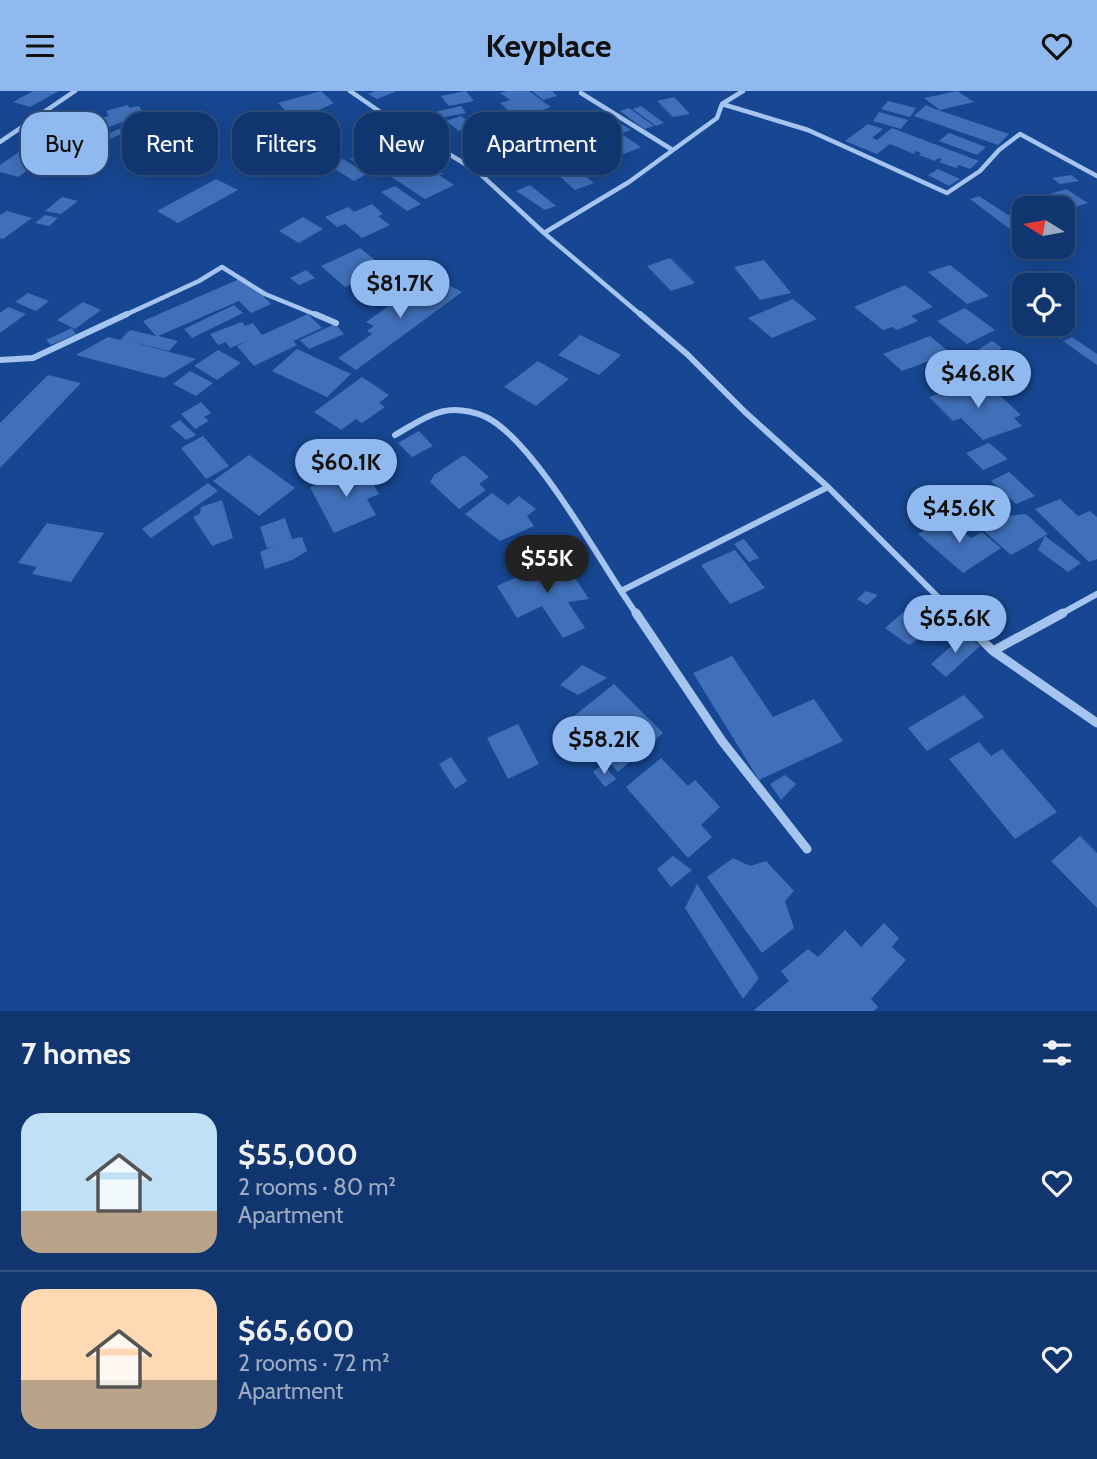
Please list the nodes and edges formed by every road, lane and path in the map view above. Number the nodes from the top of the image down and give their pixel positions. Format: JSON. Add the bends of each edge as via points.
{"nodes":[{"id":1,"x":75,"y":91,"type":"edge"},
{"id":2,"x":350,"y":91,"type":"edge"},
{"id":3,"x":743,"y":91,"type":"edge"},
{"id":4,"x":580,"y":93,"type":"edge"},
{"id":5,"x":722,"y":104,"type":"junction"},
{"id":6,"x":0,"y":142,"type":"edge"},
{"id":7,"x":671,"y":149,"type":"junction"},
{"id":8,"x":1097,"y":176,"type":"edge"},
{"id":9,"x":544,"y":233,"type":"junction"},
{"id":10,"x":336,"y":323,"type":"dead end"},
{"id":11,"x":0,"y":360,"type":"edge"},
{"id":12,"x":395,"y":435,"type":"dead end"},
{"id":13,"x":828,"y":487,"type":"junction"},
{"id":14,"x":621,"y":591,"type":"junction"},
{"id":15,"x":1097,"y":594,"type":"edge"},
{"id":16,"x":993,"y":651,"type":"junction"},
{"id":17,"x":1097,"y":723,"type":"edge"},
{"id":18,"x":807,"y":849,"type":"dead end"}],
"edges":[{"from":1,"to":6,"type":"street"},
{"from":2,"to":9,"type":"street","via":[[477,171]]},
{"from":3,"to":5,"type":"street"},
{"from":4,"to":7,"type":"street"},
{"from":5,"to":7,"type":"street","via":[[717,118]]},
{"from":5,"to":8,"type":"street","via":[[756,111],[825,138],[947,193],[980,171],[1020,134]]},
{"from":7,"to":9,"type":"street","via":[[629,182]]},
{"from":9,"to":13,"type":"street","via":[[687,354]]},
{"from":10,"to":11,"type":"street","via":[[265,294],[222,267],[33,358]]},
{"from":12,"to":14,"type":"street","via":[[449,411],[487,418],[505,431],[533,464]]},
{"from":13,"to":14,"type":"street"},
{"from":13,"to":16,"type":"street"},
{"from":14,"to":18,"type":"street","via":[[722,741]]},
{"from":15,"to":16,"type":"street"},
{"from":16,"to":17,"type":"street"}]}
